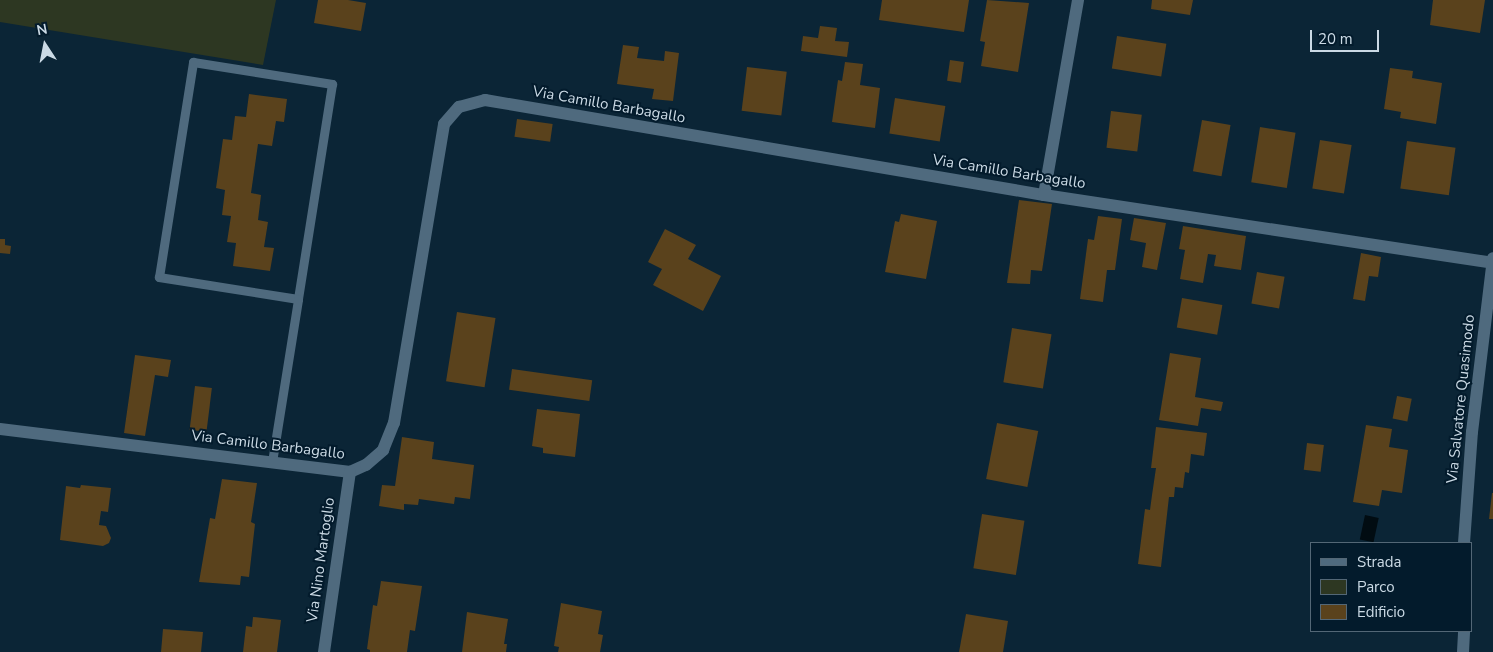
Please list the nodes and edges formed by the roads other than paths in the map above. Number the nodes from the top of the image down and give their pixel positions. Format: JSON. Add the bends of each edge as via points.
{"nodes":[{"id":1,"x":1078,"y":0,"type":"edge"},
{"id":2,"x":1044,"y":195,"type":"junction"},
{"id":3,"x":1493,"y":262,"type":"edge"},
{"id":4,"x":298,"y":299,"type":"junction"},
{"id":5,"x":0,"y":429,"type":"edge"},
{"id":6,"x":272,"y":462,"type":"junction"},
{"id":7,"x":350,"y":472,"type":"junction"},
{"id":8,"x":1464,"y":542,"type":"edge"},
{"id":9,"x":1464,"y":632,"type":"edge"},
{"id":10,"x":324,"y":652,"type":"edge"},
{"id":11,"x":1464,"y":652,"type":"edge"}],
"edges":[{"from":1,"to":2,"type":"street"},
{"from":2,"to":3,"type":"street","name":"Via Camillo Barbagallo"},
{"from":2,"to":7,"type":"street","name":"Via Camillo Barbagallo","via":[[486,100],[459,107],[444,124],[394,423],[383,450],[366,465]]},
{"from":3,"to":8,"type":"street","name":"Via Salvatore Quasimodo","via":[[1472,432]]},
{"from":4,"to":4,"type":"lane","via":[[332,84],[193,62],[158,278]]},
{"from":4,"to":6,"type":"lane"},
{"from":5,"to":6,"type":"street","name":"Via Camillo Barbagallo"},
{"from":6,"to":7,"type":"street","name":"Via Camillo Barbagallo"},
{"from":7,"to":10,"type":"street","name":"Via Nino Martoglio"},
{"from":9,"to":11,"type":"street"}]}
